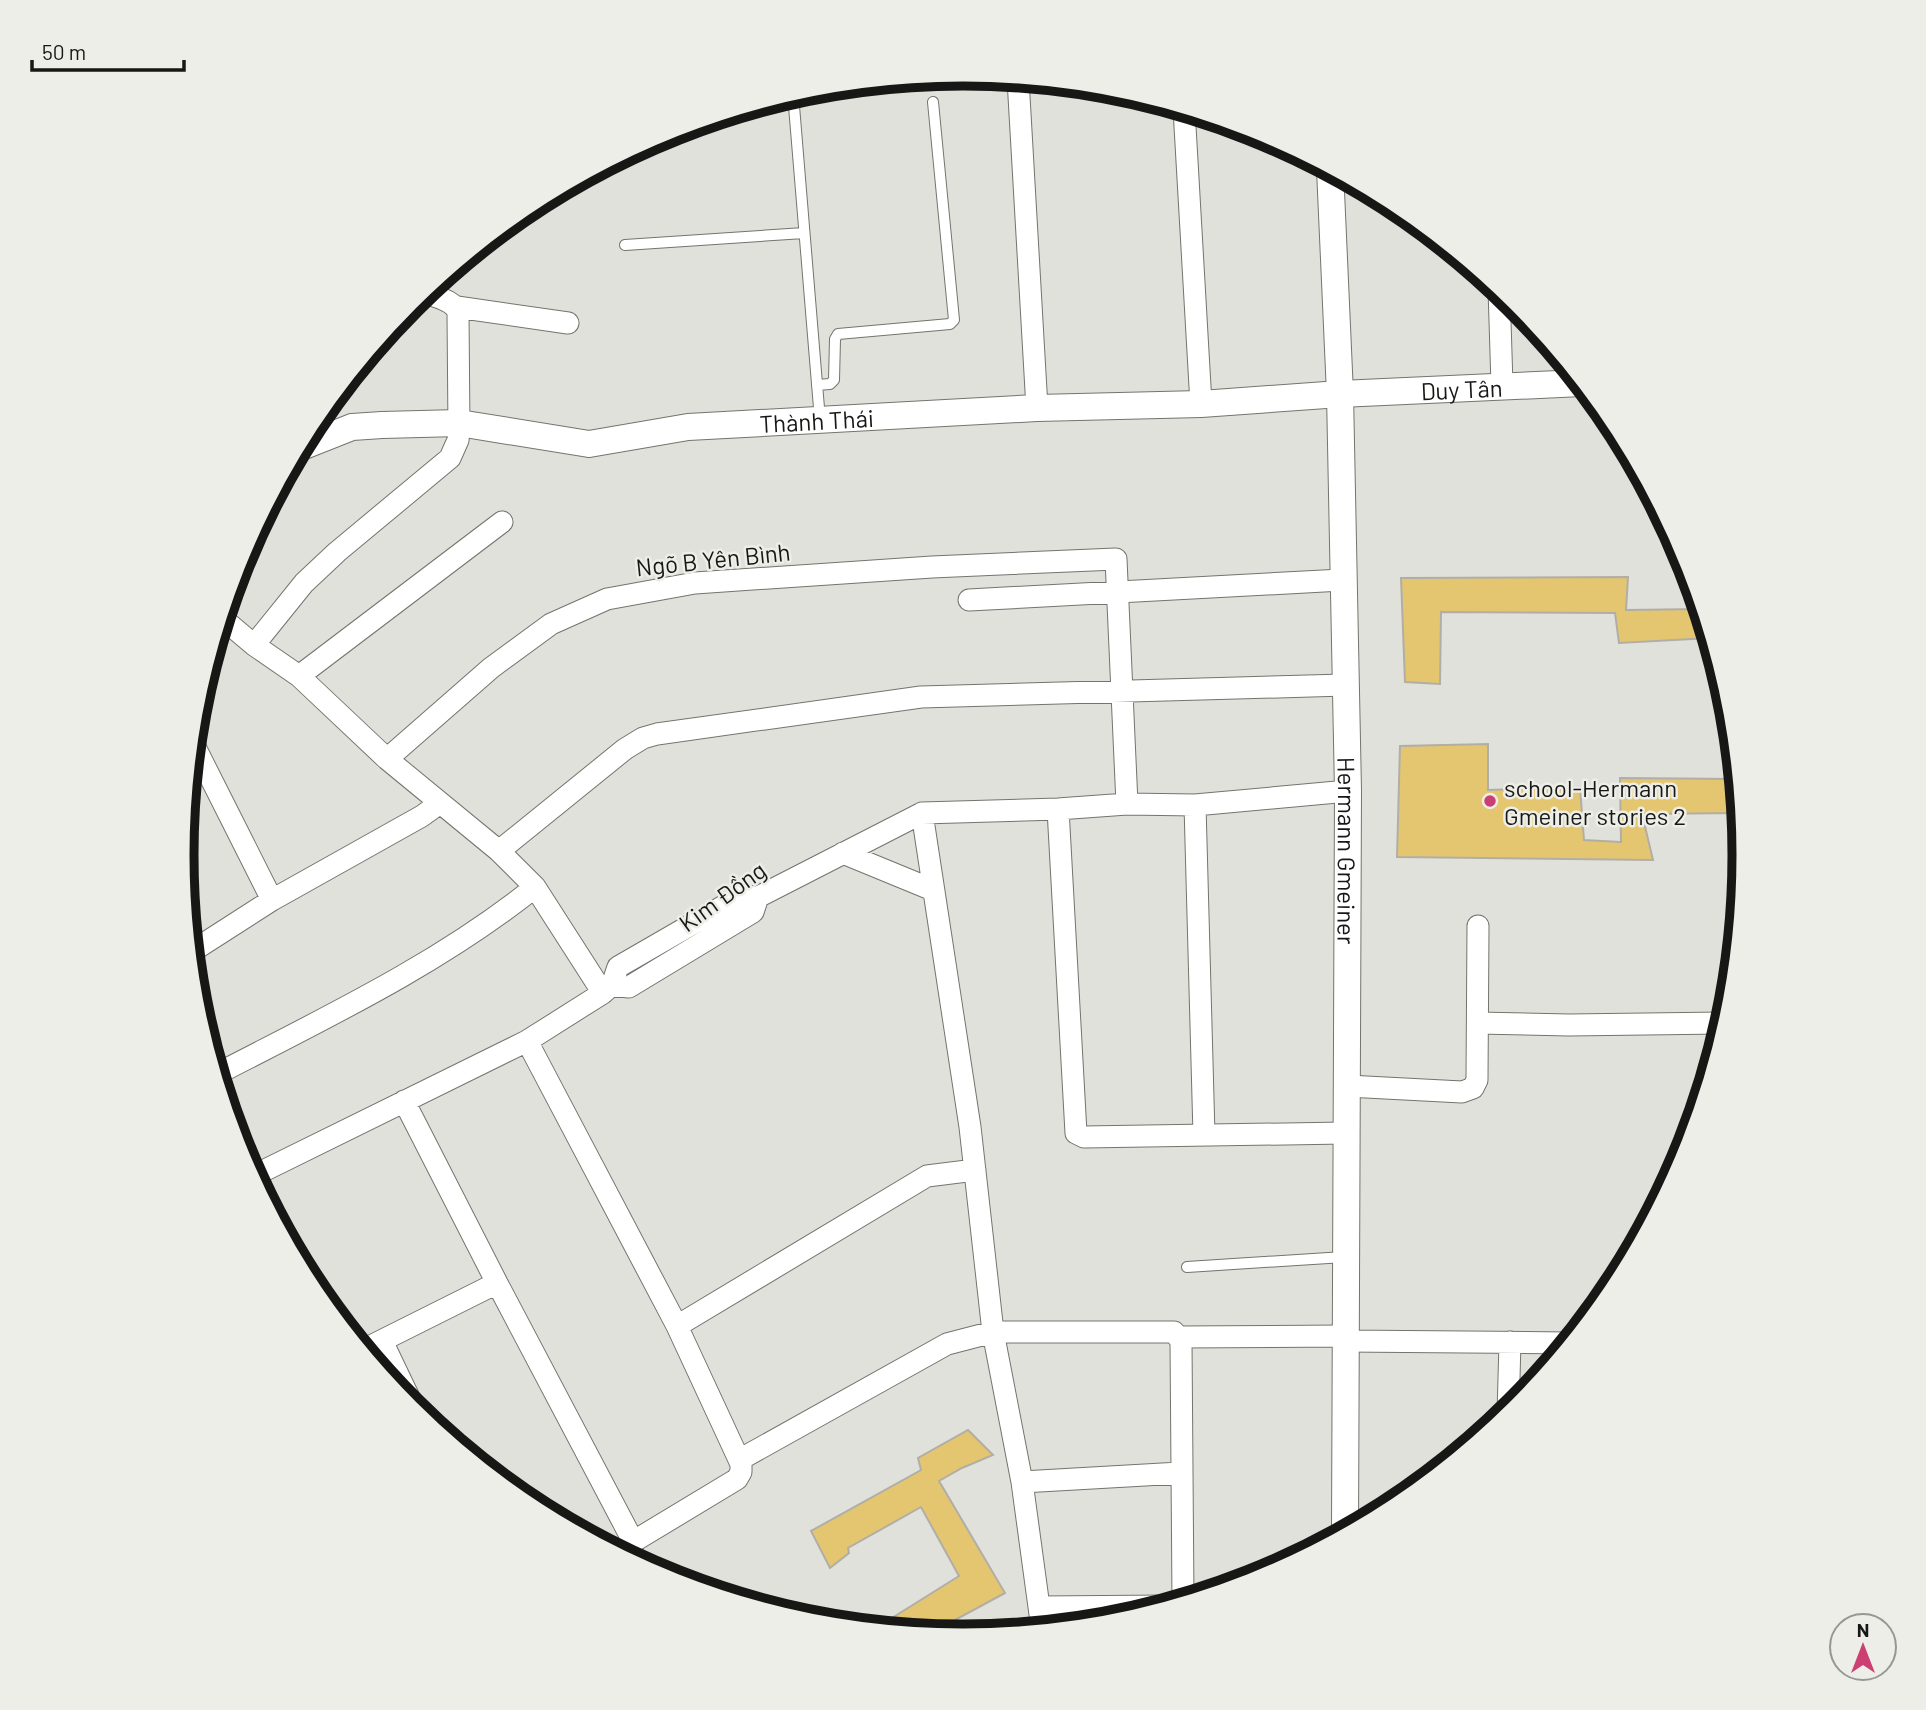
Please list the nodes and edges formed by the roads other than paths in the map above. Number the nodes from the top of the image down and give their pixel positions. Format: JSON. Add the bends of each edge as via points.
{"nodes":[{"id":1,"x":1018,"y":88,"type":"edge"},
{"id":2,"x":933,"y":102,"type":"dead end"},
{"id":3,"x":794,"y":105,"type":"edge"},
{"id":4,"x":1185,"y":119,"type":"edge"},
{"id":5,"x":1330,"y":180,"type":"edge"},
{"id":6,"x":804,"y":233,"type":"junction"},
{"id":7,"x":625,"y":245,"type":"dead end"},
{"id":8,"x":434,"y":297,"type":"edge"},
{"id":9,"x":1499,"y":304,"type":"edge"},
{"id":10,"x":457,"y":307,"type":"junction"},
{"id":11,"x":568,"y":323,"type":"dead end"},
{"id":12,"x":1570,"y":383,"type":"edge"},
{"id":13,"x":817,"y":385,"type":"junction"},
{"id":14,"x":1502,"y":385,"type":"junction"},
{"id":15,"x":1340,"y":394,"type":"junction"},
{"id":16,"x":1201,"y":404,"type":"junction"},
{"id":17,"x":1037,"y":408,"type":"junction"},
{"id":18,"x":820,"y":419,"type":"junction"},
{"id":19,"x":459,"y":423,"type":"junction"},
{"id":20,"x":314,"y":442,"type":"edge"},
{"id":21,"x":502,"y":522,"type":"dead end"},
{"id":22,"x":1342,"y":580,"type":"junction"},
{"id":23,"x":1119,"y":590,"type":"junction"},
{"id":24,"x":969,"y":600,"type":"dead end"},
{"id":25,"x":230,"y":625,"type":"edge"},
{"id":26,"x":254,"y":645,"type":"junction"},
{"id":27,"x":299,"y":676,"type":"junction"},
{"id":28,"x":1345,"y":685,"type":"junction"},
{"id":29,"x":1122,"y":691,"type":"junction"},
{"id":30,"x":200,"y":758,"type":"edge"},
{"id":31,"x":387,"y":759,"type":"junction"},
{"id":32,"x":1348,"y":791,"type":"junction"},
{"id":33,"x":440,"y":803,"type":"junction"},
{"id":34,"x":1127,"y":804,"type":"junction"},
{"id":35,"x":1195,"y":805,"type":"junction"},
{"id":36,"x":1058,"y":809,"type":"junction"},
{"id":37,"x":922,"y":813,"type":"junction"},
{"id":38,"x":499,"y":851,"type":"junction"},
{"id":39,"x":843,"y":853,"type":"junction"},
{"id":40,"x":535,"y":887,"type":"junction"},
{"id":41,"x":933,"y":890,"type":"junction"},
{"id":42,"x":758,"y":897,"type":"junction"},
{"id":43,"x":272,"y":900,"type":"junction"},
{"id":44,"x":1478,"y":926,"type":"dead end"},
{"id":45,"x":666,"y":939,"type":"junction"},
{"id":46,"x":199,"y":947,"type":"edge"},
{"id":47,"x":678,"y":959,"type":"junction"},
{"id":48,"x":608,"y":989,"type":"junction"},
{"id":49,"x":1478,"y":1023,"type":"junction"},
{"id":50,"x":1713,"y":1023,"type":"edge"},
{"id":51,"x":527,"y":1041,"type":"junction"},
{"id":52,"x":225,"y":1070,"type":"edge"},
{"id":53,"x":1347,"y":1086,"type":"junction"},
{"id":54,"x":404,"y":1101,"type":"junction"},
{"id":55,"x":1345,"y":1133,"type":"junction"},
{"id":56,"x":1204,"y":1135,"type":"junction"},
{"id":57,"x":975,"y":1170,"type":"junction"},
{"id":58,"x":262,"y":1171,"type":"edge"},
{"id":59,"x":1347,"y":1257,"type":"junction"},
{"id":60,"x":1187,"y":1267,"type":"dead end"},
{"id":61,"x":497,"y":1283,"type":"junction"},
{"id":62,"x":677,"y":1326,"type":"junction"},
{"id":63,"x":993,"y":1332,"type":"junction"},
{"id":64,"x":1179,"y":1337,"type":"junction"},
{"id":65,"x":1345,"y":1339,"type":"junction"},
{"id":66,"x":1510,"y":1342,"type":"junction"},
{"id":67,"x":1557,"y":1343,"type":"edge"},
{"id":68,"x":372,"y":1345,"type":"edge"},
{"id":69,"x":1508,"y":1398,"type":"edge"},
{"id":70,"x":739,"y":1460,"type":"junction"},
{"id":71,"x":1180,"y":1473,"type":"junction"},
{"id":72,"x":1022,"y":1482,"type":"junction"},
{"id":73,"x":1345,"y":1523,"type":"edge"},
{"id":74,"x":624,"y":1546,"type":"edge"},
{"id":75,"x":626,"y":1546,"type":"edge"},
{"id":76,"x":1183,"y":1592,"type":"edge"},
{"id":77,"x":1125,"y":1606,"type":"edge"},
{"id":78,"x":1040,"y":1607,"type":"junction"},
{"id":79,"x":1041,"y":1620,"type":"edge"}],
"edges":[{"from":1,"to":17,"type":"street"},
{"from":2,"to":13,"type":"lane","via":[[954,320],[838,334],[834,380]]},
{"from":3,"to":6,"type":"lane"},
{"from":4,"to":16,"type":"street"},
{"from":5,"to":15,"type":"street","name":"Hermann Gmeiner"},
{"from":6,"to":7,"type":"lane"},
{"from":6,"to":13,"type":"lane"},
{"from":8,"to":10,"type":"street"},
{"from":9,"to":14,"type":"street"},
{"from":10,"to":11,"type":"street"},
{"from":10,"to":19,"type":"street"},
{"from":12,"to":14,"type":"street","name":"Duy Tân"},
{"from":13,"to":18,"type":"lane"},
{"from":14,"to":15,"type":"street","name":"Duy Tân"},
{"from":15,"to":16,"type":"street","name":"Thành Thái"},
{"from":15,"to":22,"type":"street","name":"Hermann Gmeiner"},
{"from":16,"to":17,"type":"street","name":"Thành Thái"},
{"from":17,"to":18,"type":"street","name":"Thành Thái"},
{"from":18,"to":19,"type":"street","name":"Thành Thái","via":[[688,427],[589,444]]},
{"from":19,"to":20,"type":"street","name":"Thành Thái","via":[[352,427]]},
{"from":19,"to":26,"type":"street","via":[[450,458],[304,583]]},
{"from":21,"to":27,"type":"street"},
{"from":22,"to":23,"type":"street"},
{"from":22,"to":28,"type":"street","name":"Hermann Gmeiner"},
{"from":23,"to":24,"type":"street"},
{"from":23,"to":29,"type":"street"},
{"from":23,"to":31,"type":"street","name":"Ngõ B Yên Bình","via":[[1116,559],[695,583],[607,599],[551,624],[491,668]]},
{"from":25,"to":26,"type":"street"},
{"from":26,"to":27,"type":"street"},
{"from":27,"to":31,"type":"street"},
{"from":28,"to":29,"type":"street"},
{"from":28,"to":32,"type":"street","name":"Hermann Gmeiner"},
{"from":29,"to":34,"type":"street"},
{"from":29,"to":38,"type":"street","via":[[922,697],[657,734],[625,748]]},
{"from":30,"to":43,"type":"street"},
{"from":31,"to":33,"type":"street"},
{"from":32,"to":35,"type":"street","name":"Kim Đồng"},
{"from":32,"to":53,"type":"street","name":"Hermann Gmeiner"},
{"from":33,"to":38,"type":"street"},
{"from":33,"to":43,"type":"street"},
{"from":34,"to":35,"type":"street","name":"Kim Đồng"},
{"from":34,"to":36,"type":"street","name":"Kim Đồng"},
{"from":35,"to":56,"type":"street"},
{"from":36,"to":37,"type":"street","name":"Kim Đồng"},
{"from":36,"to":56,"type":"street","via":[[1076,1133],[1084,1137]]},
{"from":37,"to":39,"type":"street","name":"Kim Đồng"},
{"from":37,"to":41,"type":"street"},
{"from":38,"to":40,"type":"street"},
{"from":39,"to":41,"type":"street"},
{"from":39,"to":42,"type":"street","name":"Kim Đồng"},
{"from":40,"to":48,"type":"street"},
{"from":40,"to":52,"type":"street","via":[[446,949]]},
{"from":41,"to":57,"type":"street"},
{"from":42,"to":45,"type":"street","via":[[741,896]]},
{"from":42,"to":47,"type":"street","name":"Kim Đồng","via":[[754,912]]},
{"from":43,"to":46,"type":"street"},
{"from":44,"to":49,"type":"street"},
{"from":45,"to":47,"type":"street"},
{"from":45,"to":48,"type":"street","via":[[618,967]]},
{"from":47,"to":48,"type":"street","name":"Kim Đồng","via":[[629,987]]},
{"from":48,"to":51,"type":"street","name":"Kim Đồng"},
{"from":49,"to":50,"type":"street"},
{"from":49,"to":53,"type":"street","via":[[1477,1080],[1469,1091]]},
{"from":51,"to":54,"type":"street","name":"Kim Đồng"},
{"from":51,"to":62,"type":"street"},
{"from":53,"to":55,"type":"street","name":"Hermann Gmeiner"},
{"from":54,"to":58,"type":"street","name":"Kim Đồng"},
{"from":54,"to":61,"type":"street"},
{"from":55,"to":56,"type":"street"},
{"from":55,"to":59,"type":"street","name":"Hermann Gmeiner"},
{"from":57,"to":62,"type":"street","via":[[927,1176]]},
{"from":57,"to":63,"type":"street"},
{"from":59,"to":60,"type":"lane"},
{"from":59,"to":65,"type":"street","name":"Hermann Gmeiner"},
{"from":61,"to":68,"type":"street"},
{"from":61,"to":74,"type":"street"},
{"from":62,"to":70,"type":"street"},
{"from":63,"to":64,"type":"street","via":[[1166,1330]]},
{"from":63,"to":70,"type":"street","via":[[947,1344]]},
{"from":63,"to":72,"type":"street"},
{"from":64,"to":65,"type":"street"},
{"from":64,"to":71,"type":"street"},
{"from":65,"to":66,"type":"street"},
{"from":65,"to":73,"type":"street","name":"Hermann Gmeiner"},
{"from":66,"to":67,"type":"street"},
{"from":66,"to":69,"type":"street"},
{"from":70,"to":75,"type":"street","via":[[737,1479]]},
{"from":71,"to":72,"type":"street"},
{"from":71,"to":76,"type":"street"},
{"from":72,"to":78,"type":"street"},
{"from":77,"to":78,"type":"street"},
{"from":78,"to":79,"type":"street"}]}
